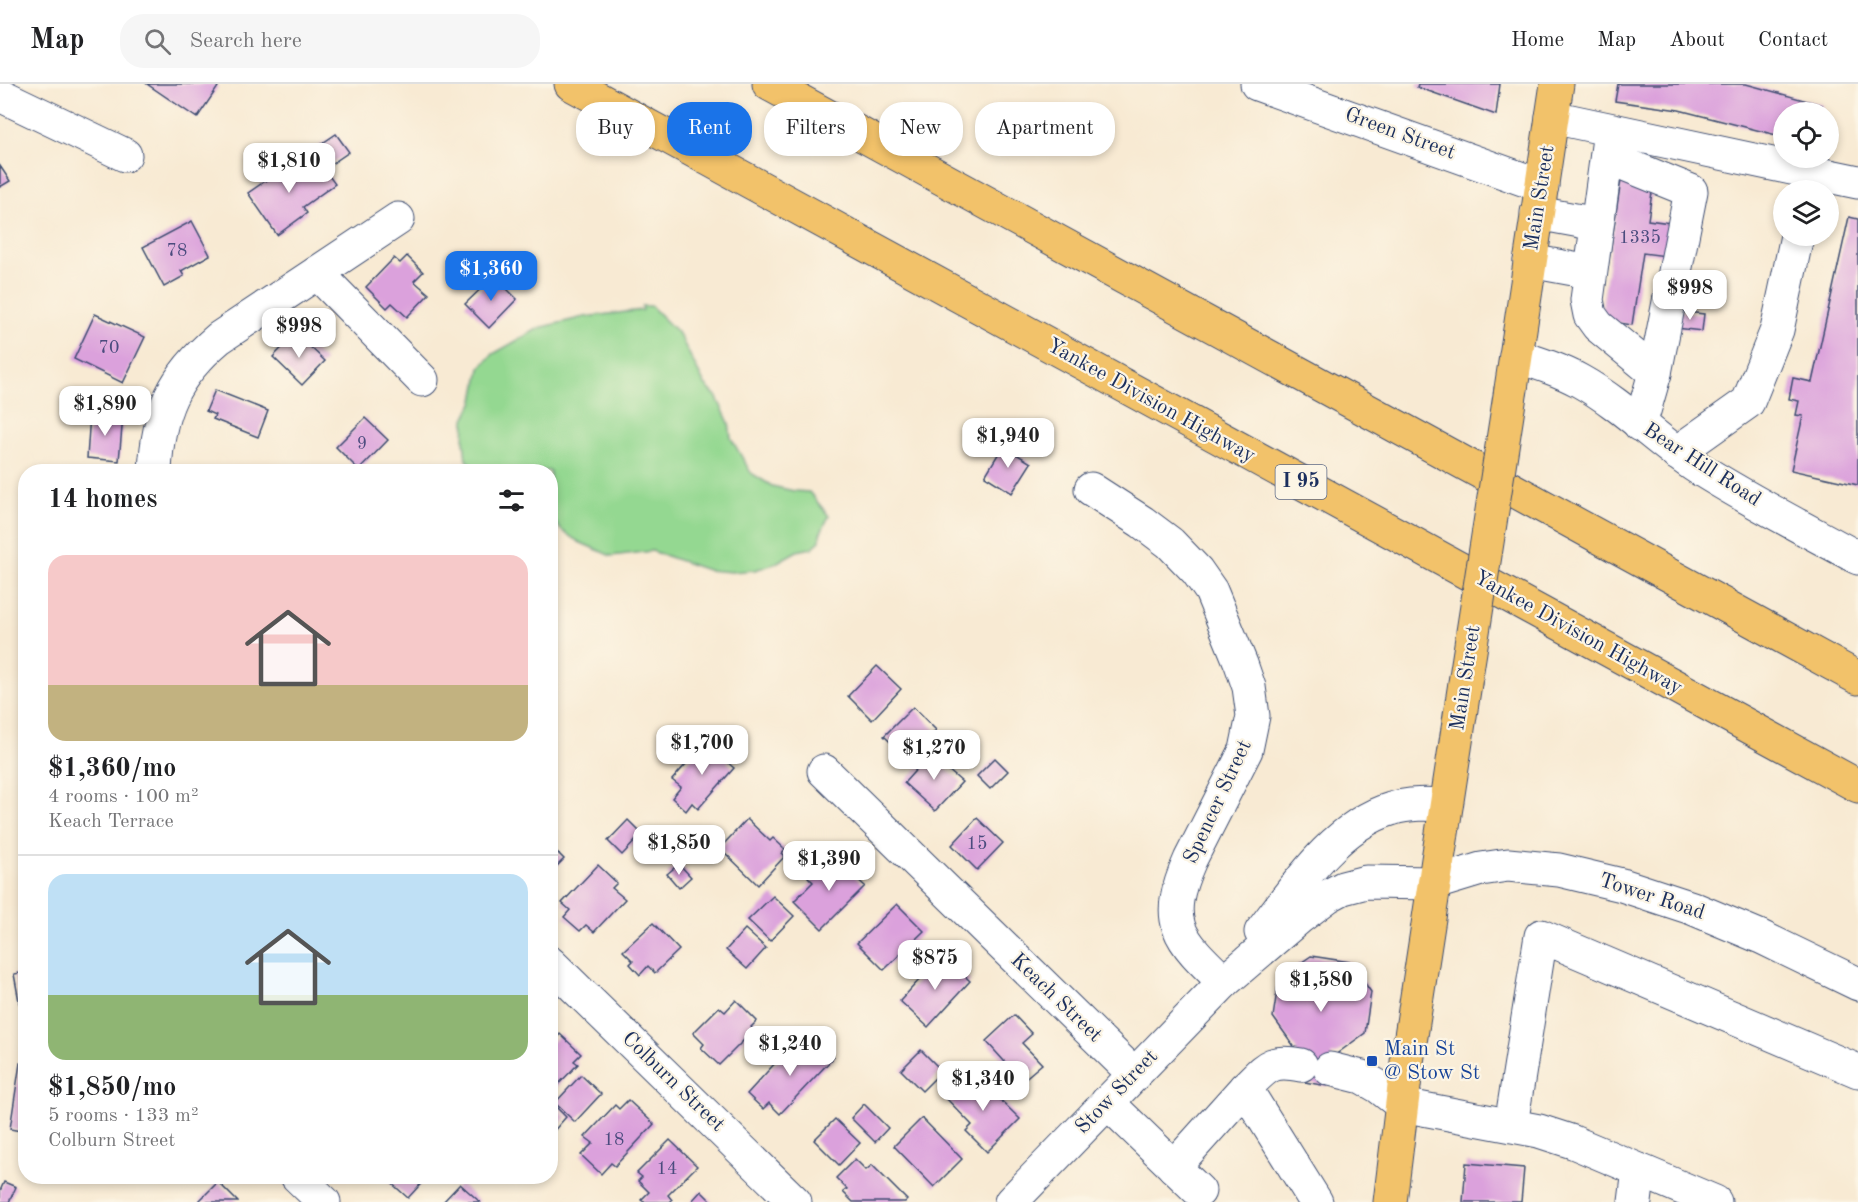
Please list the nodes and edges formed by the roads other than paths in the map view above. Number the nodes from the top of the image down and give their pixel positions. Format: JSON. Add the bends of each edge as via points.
{"nodes":[{"id":1,"x":571,"y":84,"type":"edge"},
{"id":2,"x":769,"y":84,"type":"edge"},
{"id":3,"x":1257,"y":84,"type":"edge"},
{"id":4,"x":1557,"y":84,"type":"edge"},
{"id":5,"x":0,"y":95,"type":"edge"},
{"id":6,"x":1552,"y":117,"type":"junction"},
{"id":7,"x":1609,"y":144,"type":"junction"},
{"id":8,"x":124,"y":155,"type":"dead end"},
{"id":9,"x":1804,"y":180,"type":"edge"},
{"id":10,"x":1839,"y":182,"type":"edge"},
{"id":11,"x":1858,"y":182,"type":"edge"},
{"id":12,"x":1540,"y":200,"type":"junction"},
{"id":13,"x":398,"y":219,"type":"dead end"},
{"id":14,"x":1597,"y":224,"type":"junction"},
{"id":15,"x":1795,"y":246,"type":"edge"},
{"id":16,"x":1530,"y":261,"type":"junction"},
{"id":17,"x":1590,"y":272,"type":"junction"},
{"id":18,"x":317,"y":273,"type":"junction"},
{"id":19,"x":1516,"y":356,"type":"junction"},
{"id":20,"x":1655,"y":373,"type":"junction"},
{"id":21,"x":422,"y":380,"type":"dead end"},
{"id":22,"x":1640,"y":425,"type":"junction"},
{"id":23,"x":1676,"y":453,"type":"junction"},
{"id":24,"x":156,"y":464,"type":"edge"},
{"id":25,"x":1091,"y":489,"type":"dead end"},
{"id":26,"x":1858,"y":558,"type":"edge"},
{"id":27,"x":1858,"y":678,"type":"edge"},
{"id":28,"x":824,"y":771,"type":"dead end"},
{"id":29,"x":1858,"y":786,"type":"edge"},
{"id":30,"x":1446,"y":805,"type":"junction"},
{"id":31,"x":1435,"y":883,"type":"junction"},
{"id":32,"x":558,"y":971,"type":"edge"},
{"id":33,"x":1224,"y":982,"type":"junction"},
{"id":34,"x":1858,"y":984,"type":"edge"},
{"id":35,"x":1858,"y":1071,"type":"edge"},
{"id":36,"x":1134,"y":1074,"type":"junction"},
{"id":37,"x":1245,"y":1088,"type":"junction"},
{"id":38,"x":1107,"y":1102,"type":"junction"},
{"id":39,"x":1402,"y":1105,"type":"junction"},
{"id":40,"x":1511,"y":1125,"type":"junction"},
{"id":41,"x":1174,"y":1167,"type":"junction"},
{"id":42,"x":1639,"y":1170,"type":"junction"},
{"id":43,"x":305,"y":1184,"type":"edge"},
{"id":44,"x":1199,"y":1191,"type":"dead end"},
{"id":45,"x":324,"y":1202,"type":"edge"},
{"id":46,"x":795,"y":1202,"type":"edge"},
{"id":47,"x":1011,"y":1202,"type":"edge"},
{"id":48,"x":1316,"y":1202,"type":"edge"},
{"id":49,"x":1390,"y":1202,"type":"edge"},
{"id":50,"x":1635,"y":1202,"type":"edge"},
{"id":51,"x":1714,"y":1202,"type":"edge"}],
"edges":[{"from":1,"to":29,"type":"main road","name":"Yankee Division Highway","number":"I 95"},
{"from":2,"to":27,"type":"main road"},
{"from":3,"to":12,"type":"street","name":"Green Street"},
{"from":4,"to":6,"type":"main road","name":"Main Street"},
{"from":5,"to":8,"type":"street"},
{"from":6,"to":7,"type":"street"},
{"from":6,"to":12,"type":"main road","name":"Main Street"},
{"from":7,"to":9,"type":"street"},
{"from":7,"to":14,"type":"street"},
{"from":7,"to":20,"type":"street","via":[[1691,190]]},
{"from":10,"to":11,"type":"street"},
{"from":12,"to":14,"type":"street","name":"Green Street"},
{"from":12,"to":16,"type":"main road","name":"Main Street"},
{"from":13,"to":18,"type":"street"},
{"from":14,"to":17,"type":"street"},
{"from":15,"to":23,"type":"street","via":[[1777,330],[1748,402]]},
{"from":16,"to":17,"type":"street"},
{"from":16,"to":19,"type":"main road","name":"Main Street"},
{"from":17,"to":20,"type":"street","via":[[1587,300],[1593,321]]},
{"from":18,"to":21,"type":"street"},
{"from":18,"to":24,"type":"street","via":[[219,338],[193,363],[164,410]]},
{"from":19,"to":22,"type":"street","name":"Bear Hill Road","via":[[1580,381]]},
{"from":19,"to":30,"type":"main road","name":"Main Street","bridge":true},
{"from":20,"to":22,"type":"street"},
{"from":22,"to":23,"type":"street","name":"Bear Hill Road"},
{"from":23,"to":26,"type":"street","name":"Bear Hill Road"},
{"from":25,"to":33,"type":"street","name":"Spencer Street","via":[[1170,543],[1197,571],[1211,591],[1249,687],[1253,716],[1246,750],[1183,875],[1176,901],[1178,927],[1184,939]]},
{"from":28,"to":36,"type":"street","name":"Keach Street"},
{"from":30,"to":31,"type":"main road","name":"Main Street"},
{"from":30,"to":33,"type":"street","name":"Stow Street","via":[[1390,809],[1341,839],[1302,878]]},
{"from":31,"to":33,"type":"street","name":"Stow Street","via":[[1366,882],[1343,888],[1300,917]]},
{"from":31,"to":34,"type":"street","name":"Tower Road","via":[[1481,868],[1508,865],[1559,870],[1692,908]]},
{"from":31,"to":39,"type":"main road","name":"Main Street"},
{"from":32,"to":46,"type":"street","name":"Colburn Street"},
{"from":33,"to":36,"type":"street","name":"Stow Street"},
{"from":35,"to":40,"type":"street","via":[[1541,936]]},
{"from":36,"to":38,"type":"street","name":"Stow Street"},
{"from":37,"to":39,"type":"street","via":[[1267,1067],[1287,1062],[1362,1077]]},
{"from":37,"to":41,"type":"street"},
{"from":37,"to":48,"type":"street"},
{"from":38,"to":41,"type":"street"},
{"from":38,"to":47,"type":"street","name":"Stow Street"},
{"from":39,"to":40,"type":"street"},
{"from":39,"to":49,"type":"main road","name":"Main Street"},
{"from":40,"to":42,"type":"street","via":[[1565,1140]]},
{"from":41,"to":44,"type":"street"},
{"from":42,"to":50,"type":"street"},
{"from":42,"to":51,"type":"street"},
{"from":43,"to":45,"type":"street"}]}
